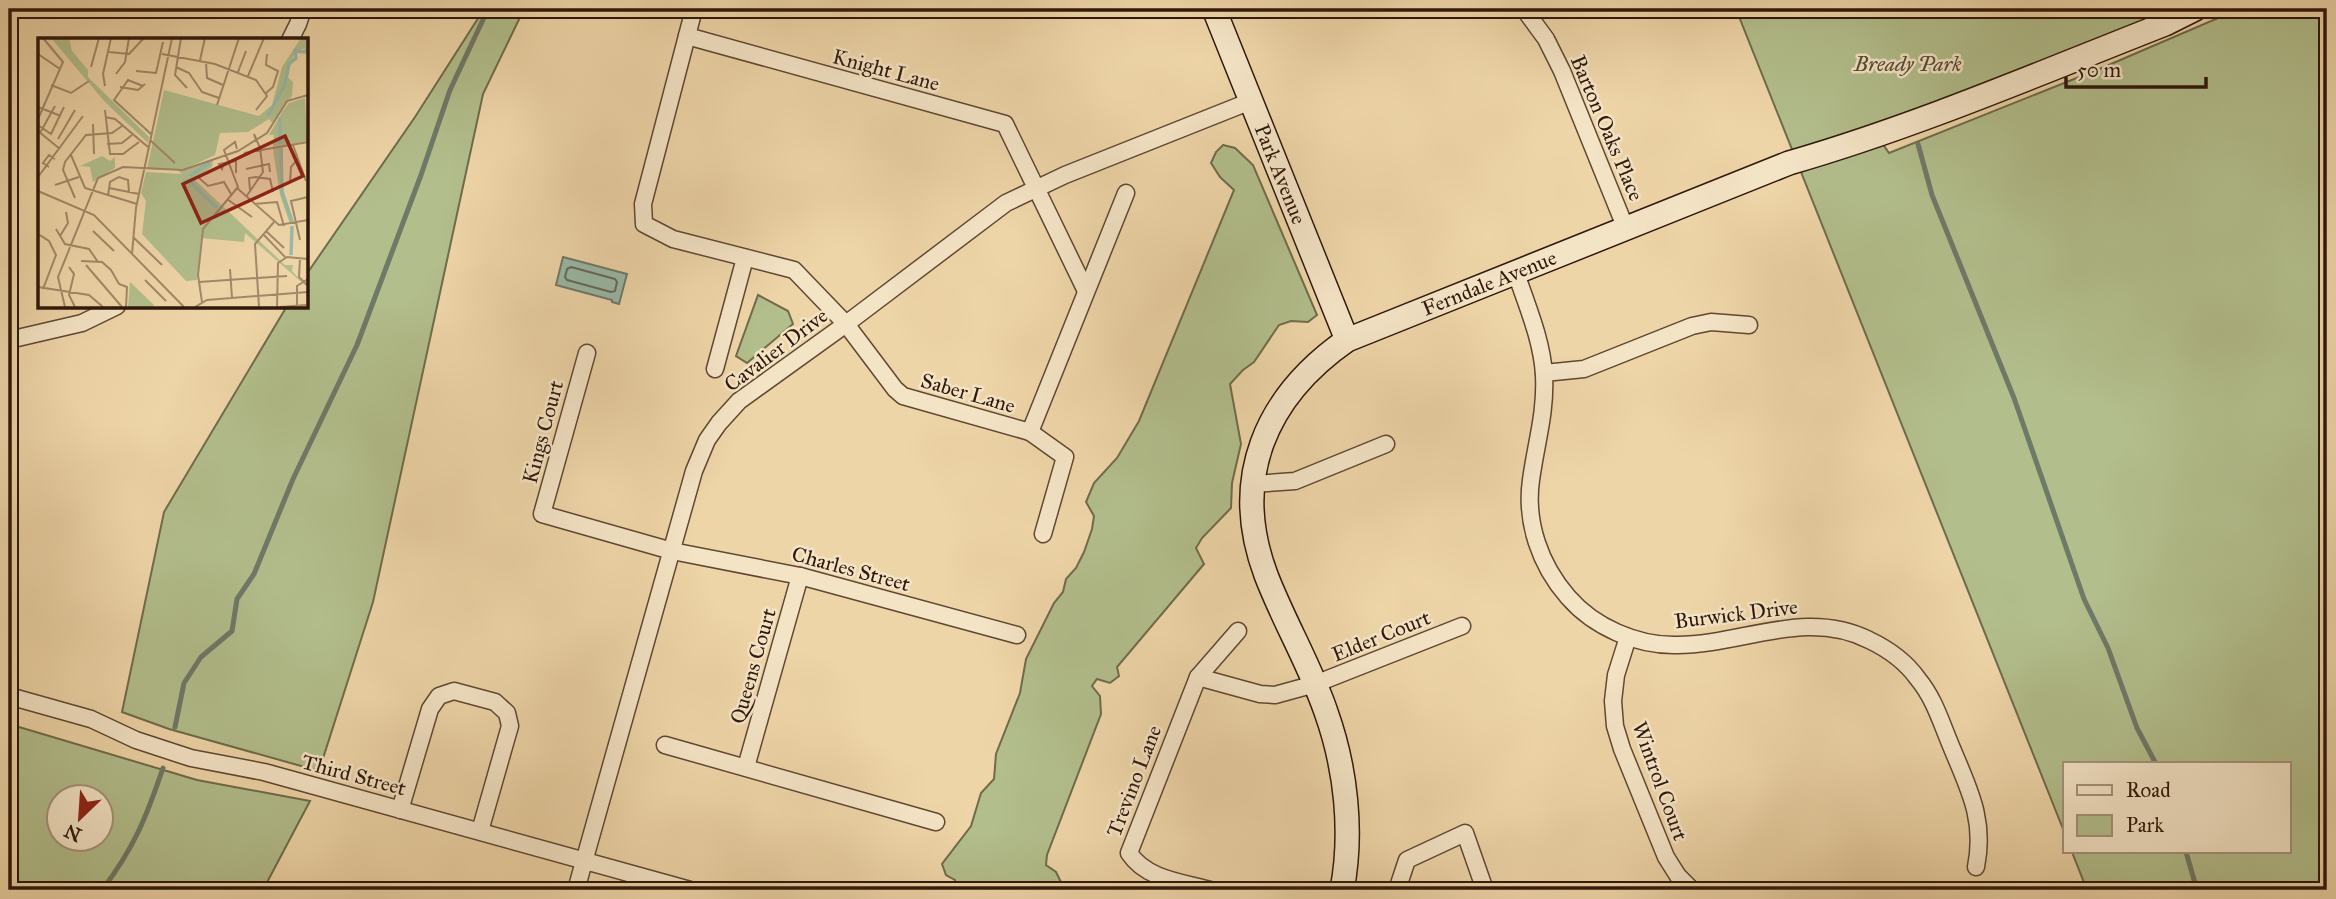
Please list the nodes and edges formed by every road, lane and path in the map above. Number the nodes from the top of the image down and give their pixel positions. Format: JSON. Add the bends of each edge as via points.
{"nodes":[{"id":1,"x":303,"y":9,"type":"edge"},
{"id":2,"x":694,"y":9,"type":"edge"},
{"id":3,"x":1214,"y":9,"type":"edge"},
{"id":4,"x":1524,"y":9,"type":"edge"},
{"id":5,"x":2194,"y":9,"type":"edge"},
{"id":6,"x":687,"y":36,"type":"junction"},
{"id":7,"x":291,"y":38,"type":"edge"},
{"id":8,"x":1251,"y":101,"type":"junction"},
{"id":9,"x":1037,"y":188,"type":"junction"},
{"id":10,"x":1126,"y":193,"type":"dead end"},
{"id":11,"x":1626,"y":229,"type":"junction"},
{"id":12,"x":745,"y":258,"type":"junction"},
{"id":13,"x":1516,"y":273,"type":"junction"},
{"id":14,"x":1086,"y":290,"type":"junction"},
{"id":15,"x":113,"y":308,"type":"edge"},
{"id":16,"x":846,"y":324,"type":"junction"},
{"id":17,"x":1749,"y":325,"type":"dead end"},
{"id":18,"x":9,"y":340,"type":"edge"},
{"id":19,"x":1347,"y":340,"type":"junction"},
{"id":20,"x":587,"y":353,"type":"dead end"},
{"id":21,"x":715,"y":369,"type":"dead end"},
{"id":22,"x":1544,"y":373,"type":"junction"},
{"id":23,"x":1030,"y":432,"type":"junction"},
{"id":24,"x":1386,"y":444,"type":"dead end"},
{"id":25,"x":1254,"y":484,"type":"junction"},
{"id":26,"x":1042,"y":534,"type":"dead end"},
{"id":27,"x":672,"y":551,"type":"junction"},
{"id":28,"x":800,"y":576,"type":"junction"},
{"id":29,"x":1462,"y":626,"type":"dead end"},
{"id":30,"x":1238,"y":631,"type":"dead end"},
{"id":31,"x":1017,"y":635,"type":"dead end"},
{"id":32,"x":1628,"y":637,"type":"junction"},
{"id":33,"x":1198,"y":677,"type":"junction"},
{"id":34,"x":1315,"y":684,"type":"junction"},
{"id":35,"x":9,"y":696,"type":"edge"},
{"id":36,"x":665,"y":745,"type":"dead end"},
{"id":37,"x":746,"y":767,"type":"junction"},
{"id":38,"x":400,"y":810,"type":"junction"},
{"id":39,"x":936,"y":822,"type":"dead end"},
{"id":40,"x":480,"y":831,"type":"junction"},
{"id":41,"x":584,"y":862,"type":"junction"},
{"id":42,"x":1976,"y":867,"type":"dead end"},
{"id":43,"x":576,"y":890,"type":"edge"},
{"id":44,"x":690,"y":890,"type":"edge"},
{"id":45,"x":1210,"y":890,"type":"edge"},
{"id":46,"x":1342,"y":890,"type":"edge"},
{"id":47,"x":1397,"y":890,"type":"edge"},
{"id":48,"x":1485,"y":890,"type":"edge"},
{"id":49,"x":1692,"y":890,"type":"edge"}],
"edges":[{"from":1,"to":7,"type":"street"},
{"from":2,"to":6,"type":"street"},
{"from":3,"to":8,"type":"street","name":"Park Avenue"},
{"from":4,"to":11,"type":"street","name":"Barton Oaks Place","via":[[1562,71]]},
{"from":5,"to":11,"type":"street","name":"Ferndale Avenue","via":[[1920,120],[1789,163]]},
{"from":6,"to":9,"type":"street","name":"Knight Lane","via":[[1005,124]]},
{"from":6,"to":12,"type":"street","via":[[643,204],[644,224],[673,239]]},
{"from":8,"to":9,"type":"street","name":"Cavalier Drive"},
{"from":8,"to":19,"type":"street","name":"Park Avenue"},
{"from":9,"to":14,"type":"street"},
{"from":9,"to":16,"type":"street","name":"Cavalier Drive","via":[[1006,203]]},
{"from":10,"to":14,"type":"street","name":"Saber Lane"},
{"from":11,"to":13,"type":"street","name":"Ferndale Avenue"},
{"from":12,"to":16,"type":"street","via":[[794,270]]},
{"from":12,"to":21,"type":"street"},
{"from":13,"to":19,"type":"street","name":"Ferndale Avenue"},
{"from":13,"to":22,"type":"street","name":"Burwick Drive","via":[[1539,341]]},
{"from":14,"to":23,"type":"street","name":"Saber Lane"},
{"from":15,"to":18,"type":"street","via":[[82,323]]},
{"from":16,"to":23,"type":"street","name":"Saber Lane","via":[[904,396]]},
{"from":16,"to":27,"type":"street","name":"Cavalier Drive","via":[[739,401],[719,423],[694,471]]},
{"from":17,"to":22,"type":"street","via":[[1711,322],[1692,326],[1584,369]]},
{"from":19,"to":25,"type":"street","name":"Ferndale Avenue","via":[[1308,370],[1282,402],[1261,447]]},
{"from":20,"to":27,"type":"street","name":"Kings Court","via":[[542,514]]},
{"from":22,"to":32,"type":"street","name":"Burwick Drive","via":[[1530,503],[1541,556],[1569,599]]},
{"from":23,"to":26,"type":"street","name":"Saber Lane","via":[[1065,457]]},
{"from":24,"to":25,"type":"street","via":[[1295,481]]},
{"from":25,"to":34,"type":"street","name":"Ferndale Avenue","via":[[1252,519],[1266,574]]},
{"from":27,"to":28,"type":"street","name":"Charles Street"},
{"from":27,"to":41,"type":"street","name":"Cavalier Drive"},
{"from":28,"to":31,"type":"street","name":"Charles Street"},
{"from":28,"to":37,"type":"street","name":"Queens Court"},
{"from":29,"to":34,"type":"street","name":"Elder Court"},
{"from":30,"to":33,"type":"street","name":"Trevino Lane"},
{"from":32,"to":42,"type":"street","name":"Burwick Drive","via":[[1676,645],[1826,626],[1880,645],[1910,670],[1933,702],[1975,807],[1980,836]]},
{"from":32,"to":49,"type":"street","name":"Wintrol Court","via":[[1616,675],[1615,726],[1666,857]]},
{"from":33,"to":34,"type":"street","via":[[1275,695]]},
{"from":33,"to":45,"type":"street","name":"Trevino Lane","via":[[1129,853],[1137,866],[1152,874]]},
{"from":34,"to":46,"type":"street","name":"Ferndale Avenue","via":[[1338,752],[1345,795]]},
{"from":35,"to":38,"type":"street","name":"Third Street","via":[[90,719],[191,758],[264,772]]},
{"from":36,"to":37,"type":"street"},
{"from":37,"to":39,"type":"street"},
{"from":38,"to":40,"type":"street","name":"Third Street"},
{"from":38,"to":40,"type":"street","via":[[430,709],[439,696],[454,691],[495,702],[507,713],[510,726]]},
{"from":40,"to":41,"type":"street","name":"Third Street"},
{"from":41,"to":43,"type":"street","name":"Cavalier Drive"},
{"from":41,"to":44,"type":"street","name":"Third Street"},
{"from":47,"to":48,"type":"street","via":[[1407,859],[1465,833]]}]}
